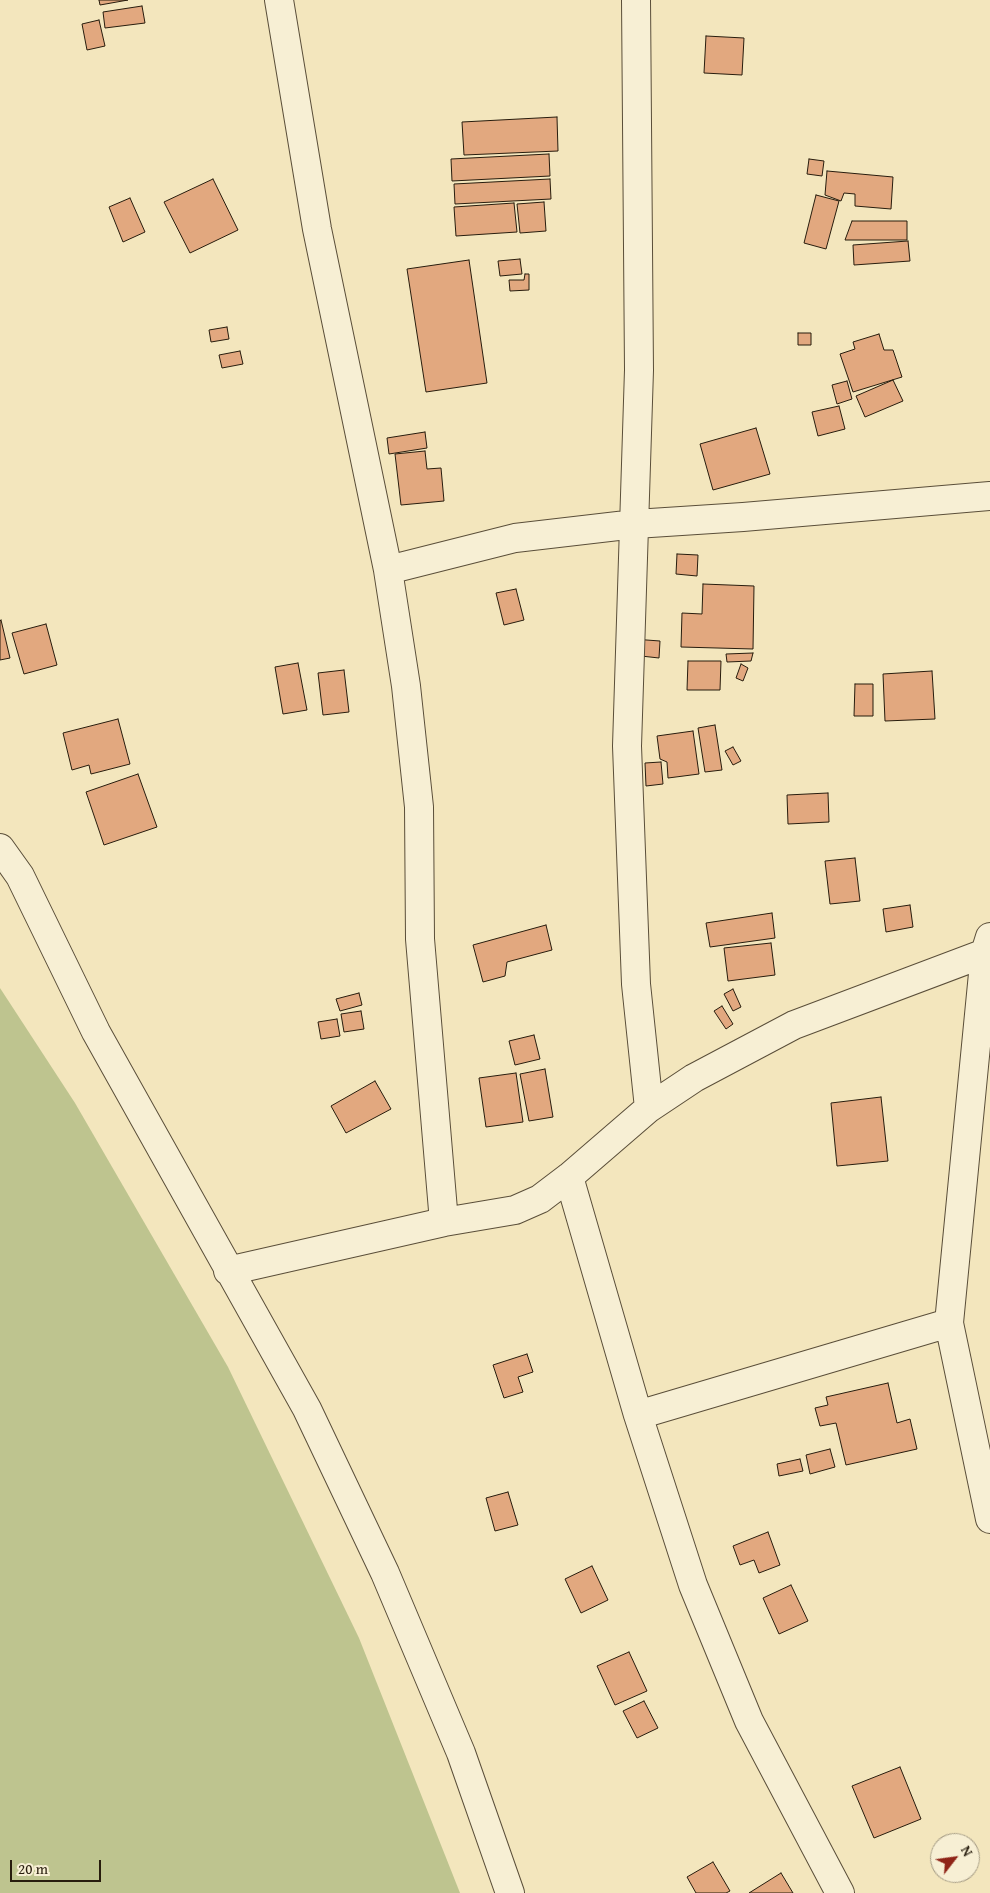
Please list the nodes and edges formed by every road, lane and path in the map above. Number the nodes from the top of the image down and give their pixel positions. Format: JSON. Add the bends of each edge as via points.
{"nodes":[{"id":1,"x":279,"y":0,"type":"edge"},
{"id":2,"x":636,"y":0,"type":"edge"},
{"id":3,"x":990,"y":496,"type":"edge"},
{"id":4,"x":635,"y":524,"type":"junction"},
{"id":5,"x":388,"y":570,"type":"junction"},
{"id":6,"x":0,"y":848,"type":"edge"},
{"id":7,"x":988,"y":945,"type":"edge"},
{"id":8,"x":649,"y":1108,"type":"junction"},
{"id":9,"x":569,"y":1177,"type":"junction"},
{"id":10,"x":444,"y":1222,"type":"junction"},
{"id":11,"x":228,"y":1270,"type":"junction"},
{"id":12,"x":949,"y":1323,"type":"junction"},
{"id":13,"x":638,"y":1415,"type":"junction"},
{"id":14,"x":990,"y":1518,"type":"edge"},
{"id":15,"x":510,"y":1893,"type":"edge"},
{"id":16,"x":840,"y":1893,"type":"edge"}],
"edges":[{"from":1,"to":5,"type":"street","via":[[317,229]]},
{"from":2,"to":4,"type":"street","via":[[639,370]]},
{"from":3,"to":4,"type":"street"},
{"from":4,"to":5,"type":"street","via":[[515,538]]},
{"from":4,"to":8,"type":"street","via":[[627,746],[636,984]]},
{"from":5,"to":10,"type":"street","via":[[406,686],[419,808],[420,939]]},
{"from":6,"to":11,"type":"street","via":[[20,876],[96,1032]]},
{"from":7,"to":8,"type":"street","via":[[794,1025],[694,1078]]},
{"from":7,"to":12,"type":"street"},
{"from":8,"to":9,"type":"street"},
{"from":9,"to":10,"type":"street","via":[[540,1199],[515,1210]]},
{"from":9,"to":13,"type":"street"},
{"from":10,"to":11,"type":"street"},
{"from":11,"to":15,"type":"street","via":[[307,1409],[385,1573],[461,1754]]},
{"from":12,"to":13,"type":"street"},
{"from":12,"to":14,"type":"street"},
{"from":13,"to":16,"type":"street","via":[[693,1586],[749,1720]]}]}
